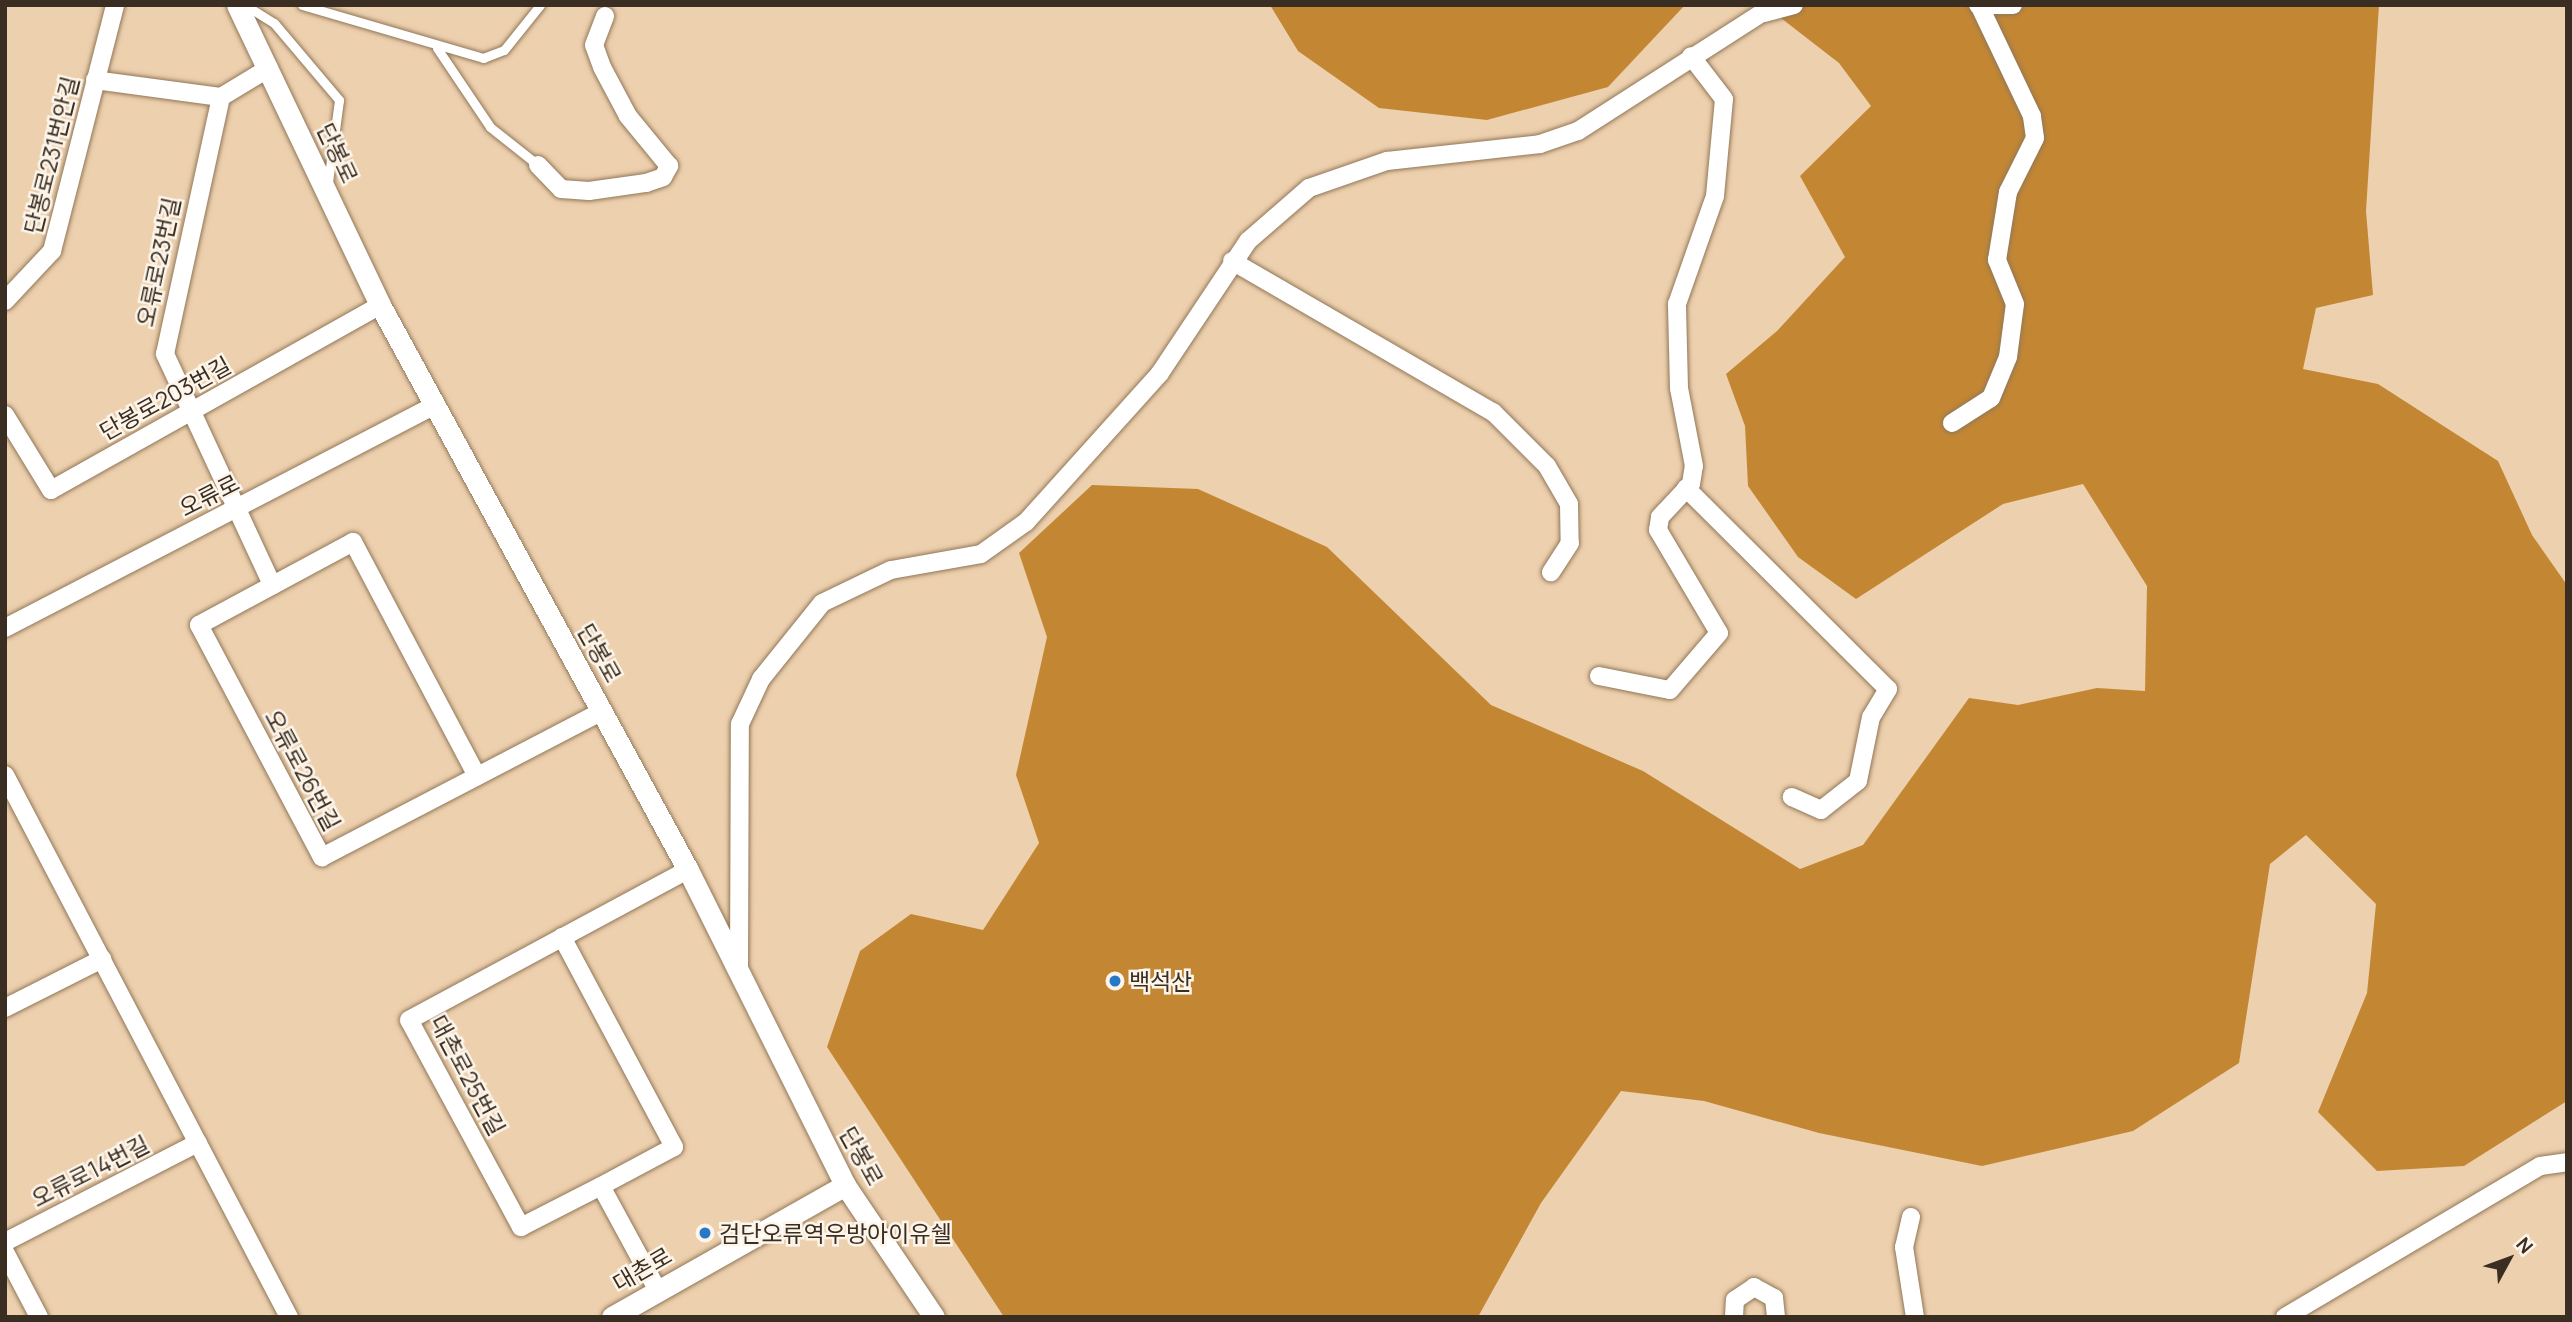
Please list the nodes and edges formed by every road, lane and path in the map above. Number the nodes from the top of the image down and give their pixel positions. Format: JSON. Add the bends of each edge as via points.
{"nodes":[{"id":1,"x":114,"y":5,"type":"edge"},
{"id":2,"x":237,"y":5,"type":"edge"},
{"id":3,"x":245,"y":5,"type":"edge"},
{"id":4,"x":302,"y":5,"type":"edge"},
{"id":5,"x":540,"y":5,"type":"edge"},
{"id":6,"x":1794,"y":5,"type":"edge"},
{"id":7,"x":1978,"y":5,"type":"edge"},
{"id":8,"x":2012,"y":5,"type":"edge"},
{"id":9,"x":1767,"y":9,"type":"edge"},
{"id":10,"x":605,"y":16,"type":"dead end"},
{"id":11,"x":437,"y":48,"type":"junction"},
{"id":12,"x":1692,"y":56,"type":"junction"},
{"id":13,"x":269,"y":68,"type":"junction"},
{"id":14,"x":95,"y":80,"type":"junction"},
{"id":15,"x":221,"y":97,"type":"junction"},
{"id":16,"x":538,"y":165,"type":"joint"},
{"id":17,"x":326,"y":191,"type":"junction"},
{"id":18,"x":1232,"y":261,"type":"junction"},
{"id":19,"x":5,"y":301,"type":"edge"},
{"id":20,"x":380,"y":305,"type":"junction"},
{"id":21,"x":435,"y":405,"type":"junction"},
{"id":22,"x":190,"y":412,"type":"junction"},
{"id":23,"x":5,"y":415,"type":"edge"},
{"id":24,"x":1952,"y":423,"type":"dead end"},
{"id":25,"x":1686,"y":488,"type":"junction"},
{"id":26,"x":232,"y":510,"type":"junction"},
{"id":27,"x":1551,"y":572,"type":"dead end"},
{"id":28,"x":272,"y":585,"type":"junction"},
{"id":29,"x":5,"y":628,"type":"edge"},
{"id":30,"x":1599,"y":676,"type":"dead end"},
{"id":31,"x":602,"y":711,"type":"junction"},
{"id":32,"x":5,"y":775,"type":"edge"},
{"id":33,"x":477,"y":776,"type":"junction"},
{"id":34,"x":1792,"y":797,"type":"dead end"},
{"id":35,"x":688,"y":870,"type":"junction"},
{"id":36,"x":562,"y":937,"type":"junction"},
{"id":37,"x":102,"y":959,"type":"junction"},
{"id":38,"x":739,"y":972,"type":"junction"},
{"id":39,"x":5,"y":1008,"type":"edge"},
{"id":40,"x":198,"y":1143,"type":"junction"},
{"id":41,"x":2567,"y":1162,"type":"edge"},
{"id":42,"x":845,"y":1185,"type":"junction"},
{"id":43,"x":601,"y":1186,"type":"junction"},
{"id":44,"x":1911,"y":1217,"type":"dead end"},
{"id":45,"x":5,"y":1242,"type":"edge"},
{"id":46,"x":5,"y":1252,"type":"edge"},
{"id":47,"x":657,"y":1291,"type":"junction"},
{"id":48,"x":39,"y":1317,"type":"edge"},
{"id":49,"x":289,"y":1317,"type":"edge"},
{"id":50,"x":612,"y":1317,"type":"edge"},
{"id":51,"x":934,"y":1317,"type":"edge"},
{"id":52,"x":1734,"y":1317,"type":"edge"},
{"id":53,"x":1776,"y":1317,"type":"edge"},
{"id":54,"x":1915,"y":1317,"type":"edge"},
{"id":55,"x":2284,"y":1317,"type":"edge"}],
"edges":[{"from":1,"to":14,"type":"street","name":"단봉로231번안길"},
{"from":2,"to":13,"type":"street","name":"단봉로"},
{"from":3,"to":17,"type":"lane","via":[[274,23],[339,100]]},
{"from":4,"to":11,"type":"lane"},
{"from":5,"to":11,"type":"lane","via":[[504,50],[484,58]]},
{"from":6,"to":9,"type":"street"},
{"from":7,"to":8,"type":"street"},
{"from":7,"to":24,"type":"street","via":[[2032,116],[2035,138],[2008,192],[1997,260],[2015,304],[2008,357],[1991,398]]},
{"from":9,"to":12,"type":"street"},
{"from":10,"to":16,"type":"street","via":[[594,45],[602,67],[628,117],[669,166],[646,183],[589,191],[561,189]]},
{"from":11,"to":16,"type":"lane","via":[[490,127]]},
{"from":12,"to":18,"type":"street","via":[[1600,120],[1540,144],[1432,152],[1336,176],[1279,210]]},
{"from":12,"to":25,"type":"street","via":[[1724,99],[1715,196],[1676,304],[1679,388],[1694,466]]},
{"from":13,"to":15,"type":"street"},
{"from":13,"to":17,"type":"street","name":"단봉로"},
{"from":14,"to":15,"type":"street"},
{"from":14,"to":19,"type":"street","name":"단봉로231번안길","via":[[52,251]]},
{"from":15,"to":22,"type":"street","name":"오류로23번길","via":[[165,354]]},
{"from":17,"to":20,"type":"street","name":"단봉로"},
{"from":18,"to":27,"type":"street","via":[[1493,412],[1547,466],[1569,504],[1570,543]]},
{"from":18,"to":38,"type":"street","via":[[1160,373],[1026,523],[981,554],[891,570],[844,588],[822,603],[761,679],[740,724],[745,834]]},
{"from":20,"to":21,"type":"street","name":"단봉로"},
{"from":20,"to":22,"type":"street","name":"단봉로203번길"},
{"from":21,"to":26,"type":"street","name":"오류로"},
{"from":21,"to":31,"type":"street","name":"단봉로"},
{"from":22,"to":23,"type":"street","name":"단봉로203번길","via":[[51,490]]},
{"from":22,"to":26,"type":"street","name":"오류로23번길"},
{"from":25,"to":30,"type":"street","via":[[1660,517],[1658,530],[1719,633],[1670,690]]},
{"from":25,"to":34,"type":"street","via":[[1888,689],[1871,717],[1858,781],[1821,810]]},
{"from":26,"to":28,"type":"street"},
{"from":26,"to":29,"type":"street","name":"오류로"},
{"from":28,"to":33,"type":"street","name":"오류로26번길","via":[[353,542]]},
{"from":28,"to":33,"type":"street","name":"오류로26번길","via":[[199,625],[322,857]]},
{"from":31,"to":33,"type":"street","name":"오류로26번길"},
{"from":31,"to":35,"type":"street","name":"단봉로"},
{"from":32,"to":37,"type":"street"},
{"from":35,"to":36,"type":"street","name":"대촌로25번길"},
{"from":35,"to":38,"type":"street","name":"단봉로"},
{"from":36,"to":43,"type":"street","name":"대촌로25번길","via":[[674,1147]]},
{"from":36,"to":43,"type":"street","name":"대촌로25번길","via":[[408,1020],[521,1227]]},
{"from":37,"to":39,"type":"street"},
{"from":37,"to":40,"type":"street"},
{"from":38,"to":42,"type":"street","name":"단봉로"},
{"from":40,"to":45,"type":"street","name":"오류로14번길"},
{"from":40,"to":49,"type":"street"},
{"from":41,"to":55,"type":"street","via":[[2540,1166]]},
{"from":42,"to":47,"type":"street","name":"대촌로"},
{"from":42,"to":51,"type":"street","name":"단봉로"},
{"from":43,"to":47,"type":"street"},
{"from":44,"to":54,"type":"street","via":[[1904,1247]]},
{"from":46,"to":48,"type":"street"},
{"from":47,"to":50,"type":"street","name":"대촌로"},
{"from":52,"to":53,"type":"street","via":[[1735,1300],[1754,1287],[1774,1298]]}]}
